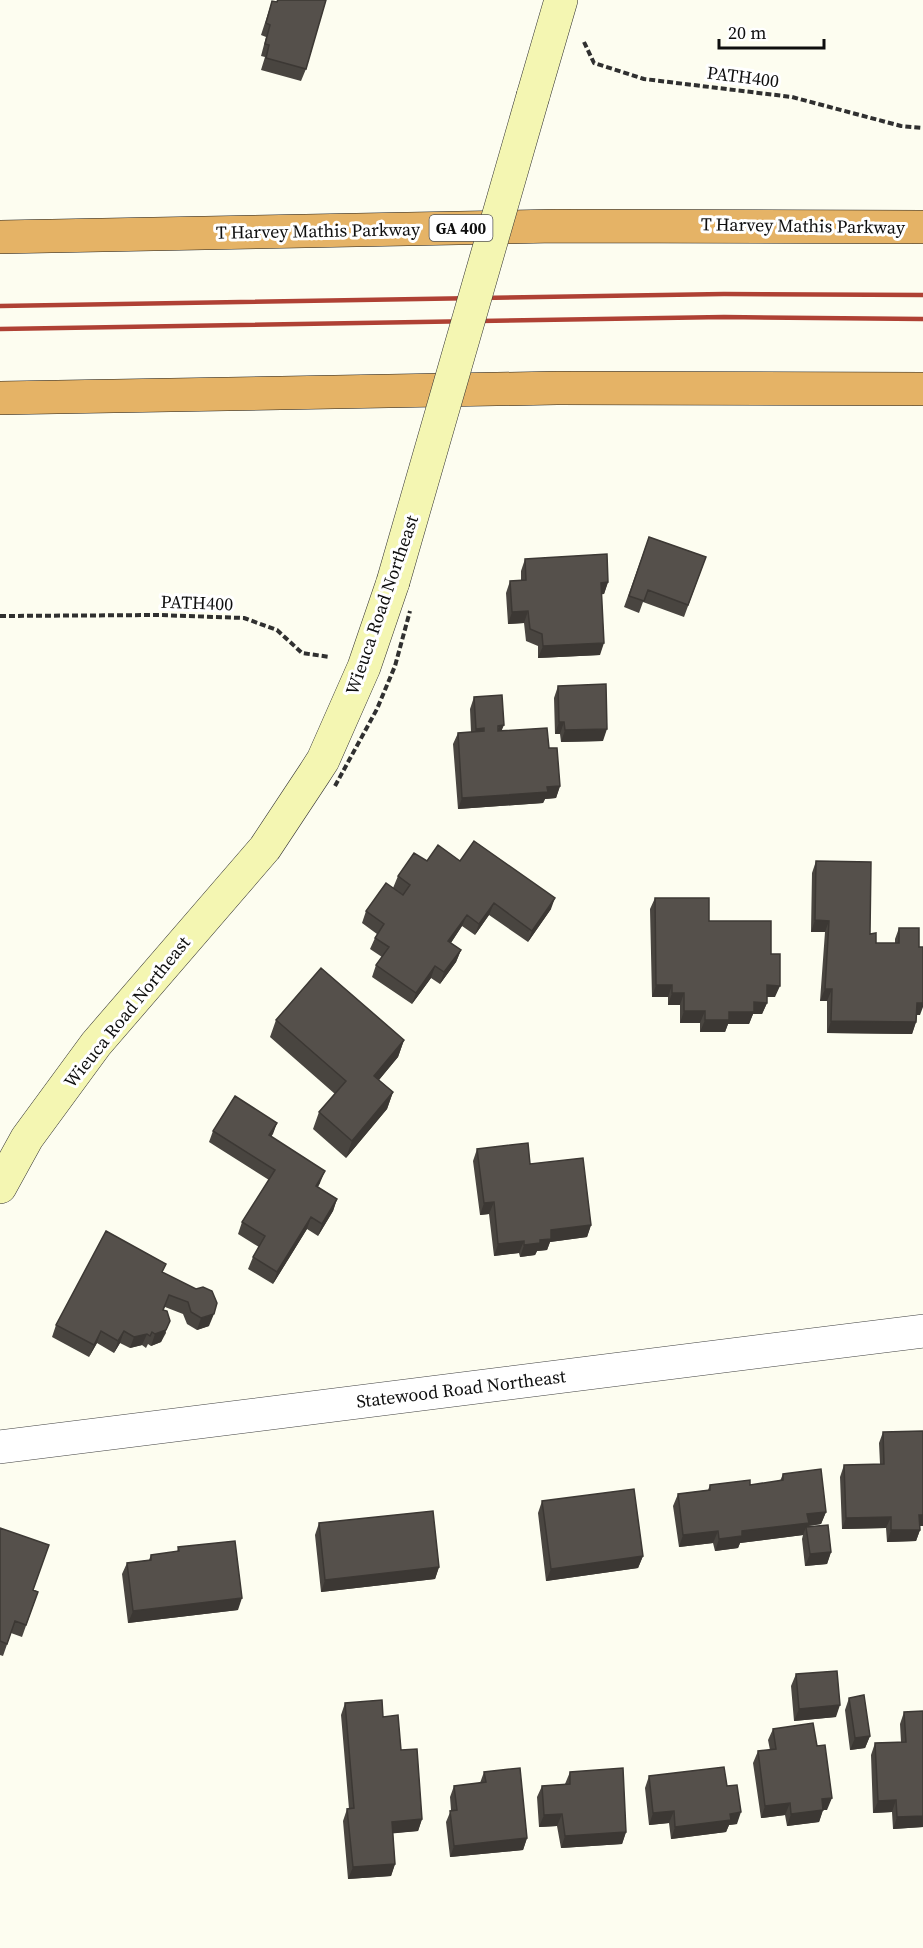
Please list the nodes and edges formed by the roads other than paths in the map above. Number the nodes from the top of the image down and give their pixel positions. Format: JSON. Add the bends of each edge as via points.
{"nodes":[{"id":1,"x":561,"y":0,"type":"edge"},
{"id":2,"x":923,"y":227,"type":"edge"},
{"id":3,"x":0,"y":237,"type":"edge"},
{"id":4,"x":923,"y":388,"type":"edge"},
{"id":5,"x":0,"y":398,"type":"edge"},
{"id":6,"x":0,"y":1187,"type":"edge"},
{"id":7,"x":923,"y":1331,"type":"edge"},
{"id":8,"x":0,"y":1447,"type":"edge"}],
"edges":[{"from":1,"to":6,"type":"street","name":"Wieuca Road Northeast","bridge":true,"via":[[393,582],[364,667],[323,760],[265,848],[96,1044],[27,1138]]},
{"from":2,"to":3,"type":"highway","name":"T Harvey Mathis Parkway","number":"GA 400","via":[[556,226]]},
{"from":4,"to":5,"type":"highway","via":[[568,388]]},
{"from":7,"to":8,"type":"street","name":"Statewood Road Northeast"}]}
